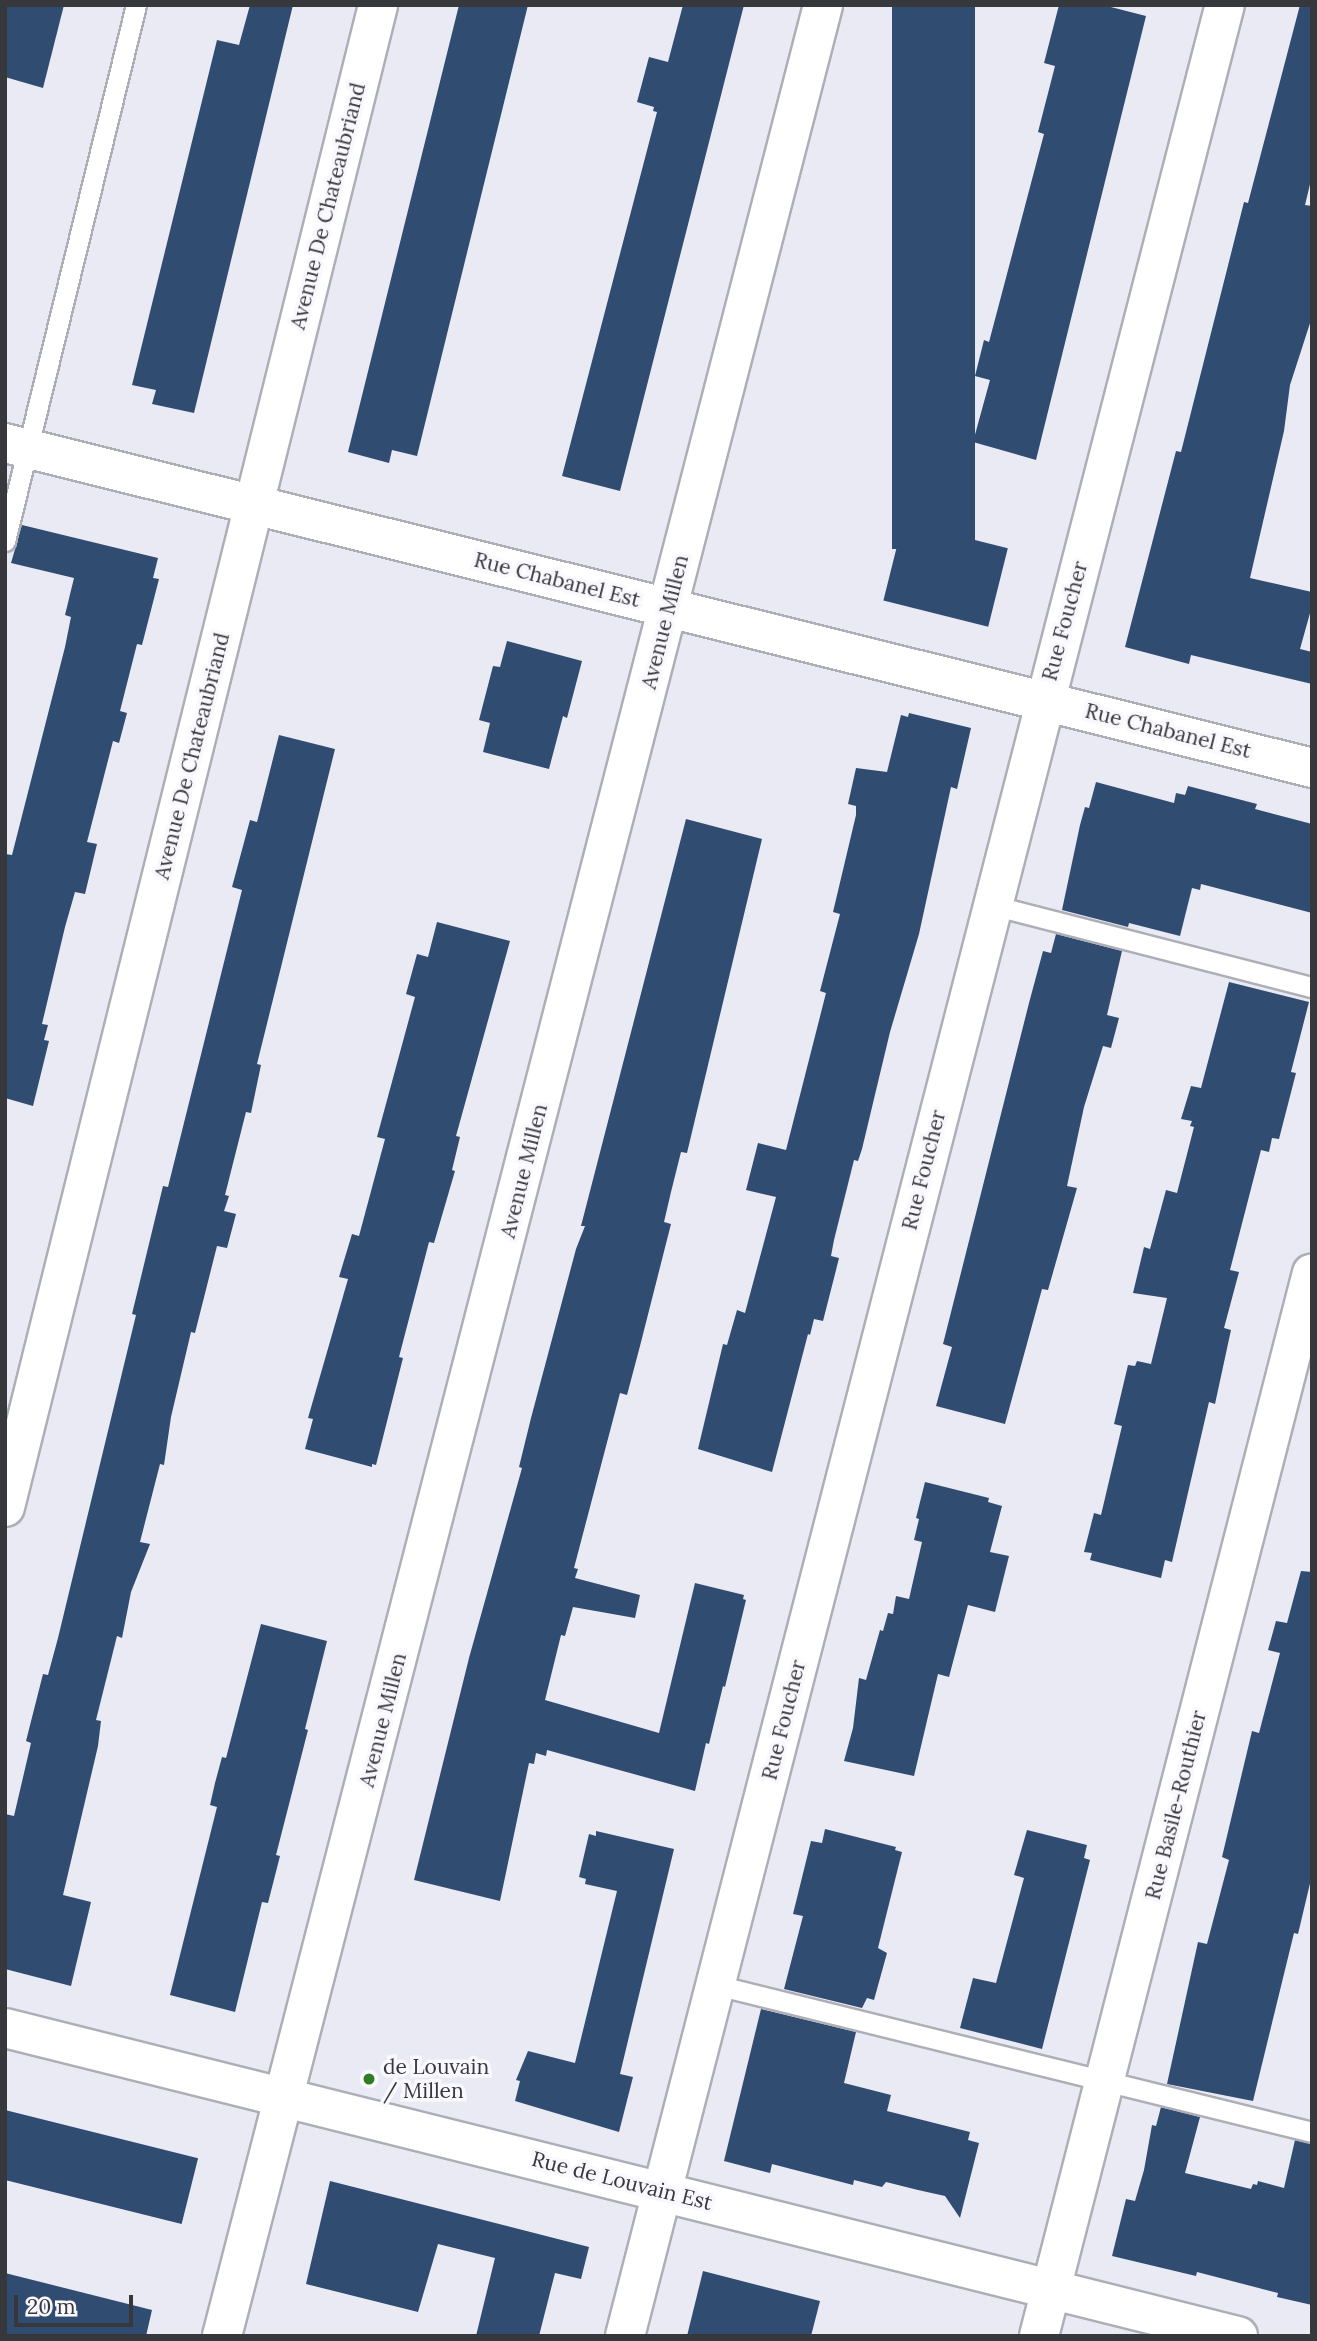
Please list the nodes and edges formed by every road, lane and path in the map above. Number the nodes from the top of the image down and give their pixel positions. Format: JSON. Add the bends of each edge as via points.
{"nodes":[{"id":1,"x":136,"y":5,"type":"edge"},
{"id":2,"x":378,"y":5,"type":"edge"},
{"id":3,"x":823,"y":5,"type":"edge"},
{"id":4,"x":1225,"y":5,"type":"edge"},
{"id":5,"x":17,"y":446,"type":"edge"},
{"id":6,"x":253,"y":506,"type":"junction"},
{"id":7,"x":5,"y":541,"type":"edge"},
{"id":8,"x":669,"y":607,"type":"junction"},
{"id":9,"x":1044,"y":700,"type":"junction"},
{"id":10,"x":1312,"y":768,"type":"edge"},
{"id":11,"x":992,"y":905,"type":"junction"},
{"id":12,"x":1312,"y":987,"type":"edge"},
{"id":13,"x":1312,"y":1273,"type":"edge"},
{"id":14,"x":5,"y":1507,"type":"edge"},
{"id":15,"x":716,"y":1984,"type":"junction"},
{"id":16,"x":5,"y":2028,"type":"edge"},
{"id":17,"x":1106,"y":2079,"type":"junction"},
{"id":18,"x":285,"y":2098,"type":"junction"},
{"id":19,"x":1312,"y":2132,"type":"edge"},
{"id":20,"x":663,"y":2191,"type":"junction"},
{"id":21,"x":1051,"y":2290,"type":"junction"},
{"id":22,"x":222,"y":2336,"type":"edge"},
{"id":23,"x":625,"y":2336,"type":"edge"},
{"id":24,"x":1039,"y":2336,"type":"edge"},
{"id":25,"x":1238,"y":2336,"type":"edge"}],
"edges":[{"from":1,"to":5,"type":"lane"},
{"from":2,"to":6,"type":"street","name":"Avenue De Chateaubriand"},
{"from":3,"to":8,"type":"street","name":"Avenue Millen"},
{"from":4,"to":9,"type":"street","name":"Rue Foucher"},
{"from":5,"to":6,"type":"street","name":"Rue Chabanel Est"},
{"from":5,"to":7,"type":"lane"},
{"from":6,"to":8,"type":"street","name":"Rue Chabanel Est"},
{"from":6,"to":14,"type":"street","name":"Avenue De Chateaubriand"},
{"from":8,"to":9,"type":"street","name":"Rue Chabanel Est"},
{"from":8,"to":18,"type":"street","name":"Avenue Millen"},
{"from":9,"to":10,"type":"street","name":"Rue Chabanel Est"},
{"from":9,"to":11,"type":"street","name":"Rue Foucher"},
{"from":11,"to":12,"type":"lane"},
{"from":11,"to":15,"type":"street","name":"Rue Foucher"},
{"from":13,"to":17,"type":"street","name":"Rue Basile-Routhier"},
{"from":15,"to":17,"type":"lane"},
{"from":15,"to":20,"type":"street","name":"Rue Foucher"},
{"from":16,"to":18,"type":"street","name":"Rue de Louvain Est"},
{"from":17,"to":19,"type":"lane"},
{"from":17,"to":21,"type":"street","name":"Rue Basile-Routhier"},
{"from":18,"to":20,"type":"street","name":"Rue de Louvain Est"},
{"from":18,"to":22,"type":"street","name":"Avenue Millen"},
{"from":20,"to":21,"type":"street","name":"Rue de Louvain Est"},
{"from":20,"to":23,"type":"street","name":"Rue Foucher"},
{"from":21,"to":24,"type":"street","name":"Rue Basile-Routhier"},
{"from":21,"to":25,"type":"street","name":"Rue de Louvain Est"}]}
